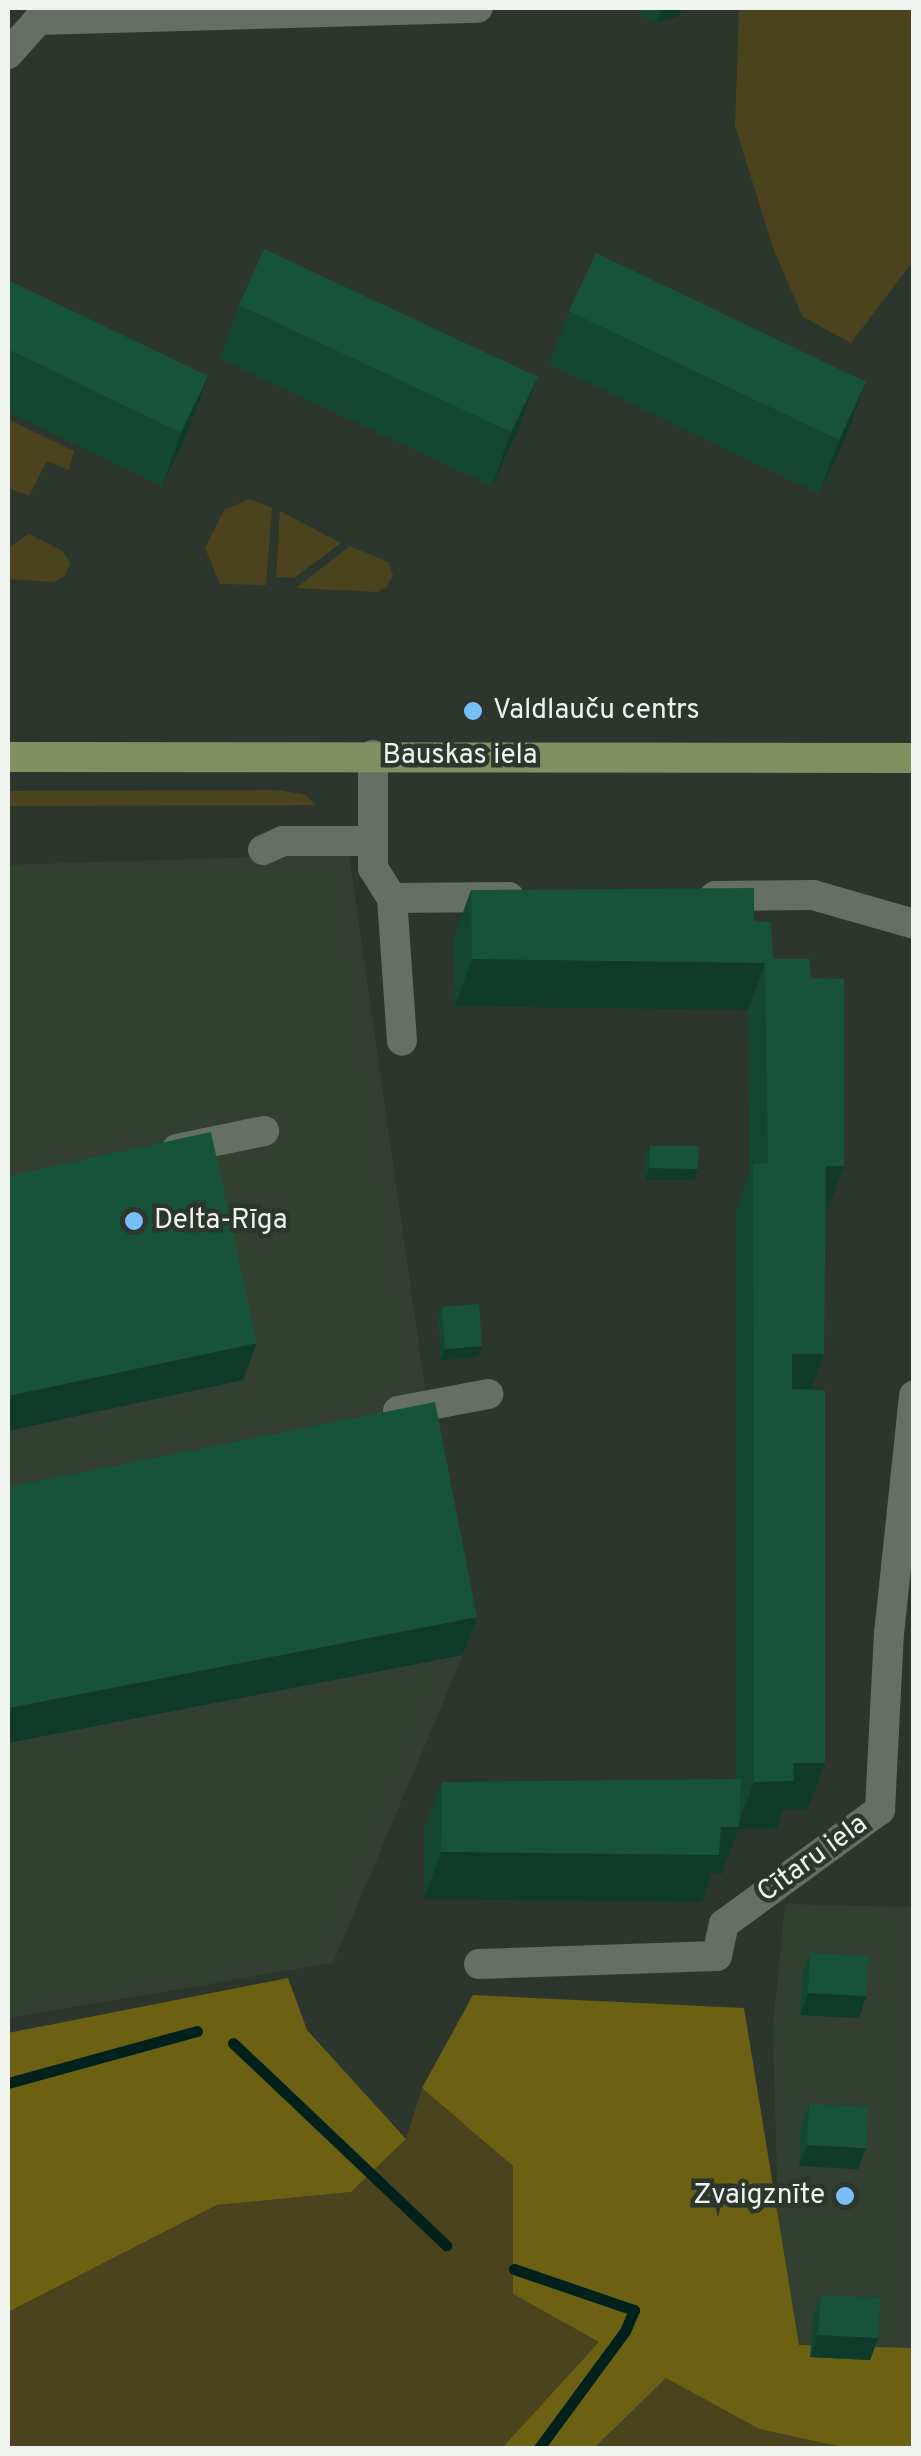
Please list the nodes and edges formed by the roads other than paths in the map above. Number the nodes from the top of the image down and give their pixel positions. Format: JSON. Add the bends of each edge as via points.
{"nodes":[{"id":1,"x":478,"y":8,"type":"edge"},
{"id":2,"x":44,"y":14,"type":"edge"},
{"id":3,"x":8,"y":54,"type":"edge"},
{"id":4,"x":373,"y":755,"type":"junction"},
{"id":5,"x":8,"y":757,"type":"edge"},
{"id":6,"x":914,"y":758,"type":"edge"},
{"id":7,"x":372,"y":841,"type":"junction"},
{"id":8,"x":263,"y":850,"type":"dead end"},
{"id":9,"x":686,"y":896,"type":"edge"},
{"id":10,"x":549,"y":897,"type":"edge"},
{"id":11,"x":392,"y":898,"type":"junction"},
{"id":12,"x":914,"y":924,"type":"edge"},
{"id":13,"x":402,"y":1041,"type":"dead end"},
{"id":14,"x":264,"y":1130,"type":"dead end"},
{"id":15,"x":154,"y":1154,"type":"edge"},
{"id":16,"x":488,"y":1394,"type":"dead end"},
{"id":17,"x":914,"y":1395,"type":"edge"},
{"id":18,"x":359,"y":1418,"type":"edge"},
{"id":19,"x":480,"y":1964,"type":"dead end"}],
"edges":[{"from":1,"to":2,"type":"street"},
{"from":2,"to":3,"type":"street"},
{"from":4,"to":5,"type":"main road","name":"Bauskas iela"},
{"from":4,"to":6,"type":"main road","name":"Bauskas iela"},
{"from":4,"to":7,"type":"street"},
{"from":7,"to":8,"type":"street","via":[[283,841]]},
{"from":7,"to":11,"type":"street","via":[[373,868]]},
{"from":9,"to":12,"type":"street","via":[[813,895]]},
{"from":10,"to":11,"type":"street"},
{"from":11,"to":13,"type":"street"},
{"from":14,"to":15,"type":"street"},
{"from":16,"to":18,"type":"street"},
{"from":17,"to":19,"type":"street","name":"Cītaru iela","via":[[888,1634],[880,1810],[724,1924],[717,1956]]}]}
